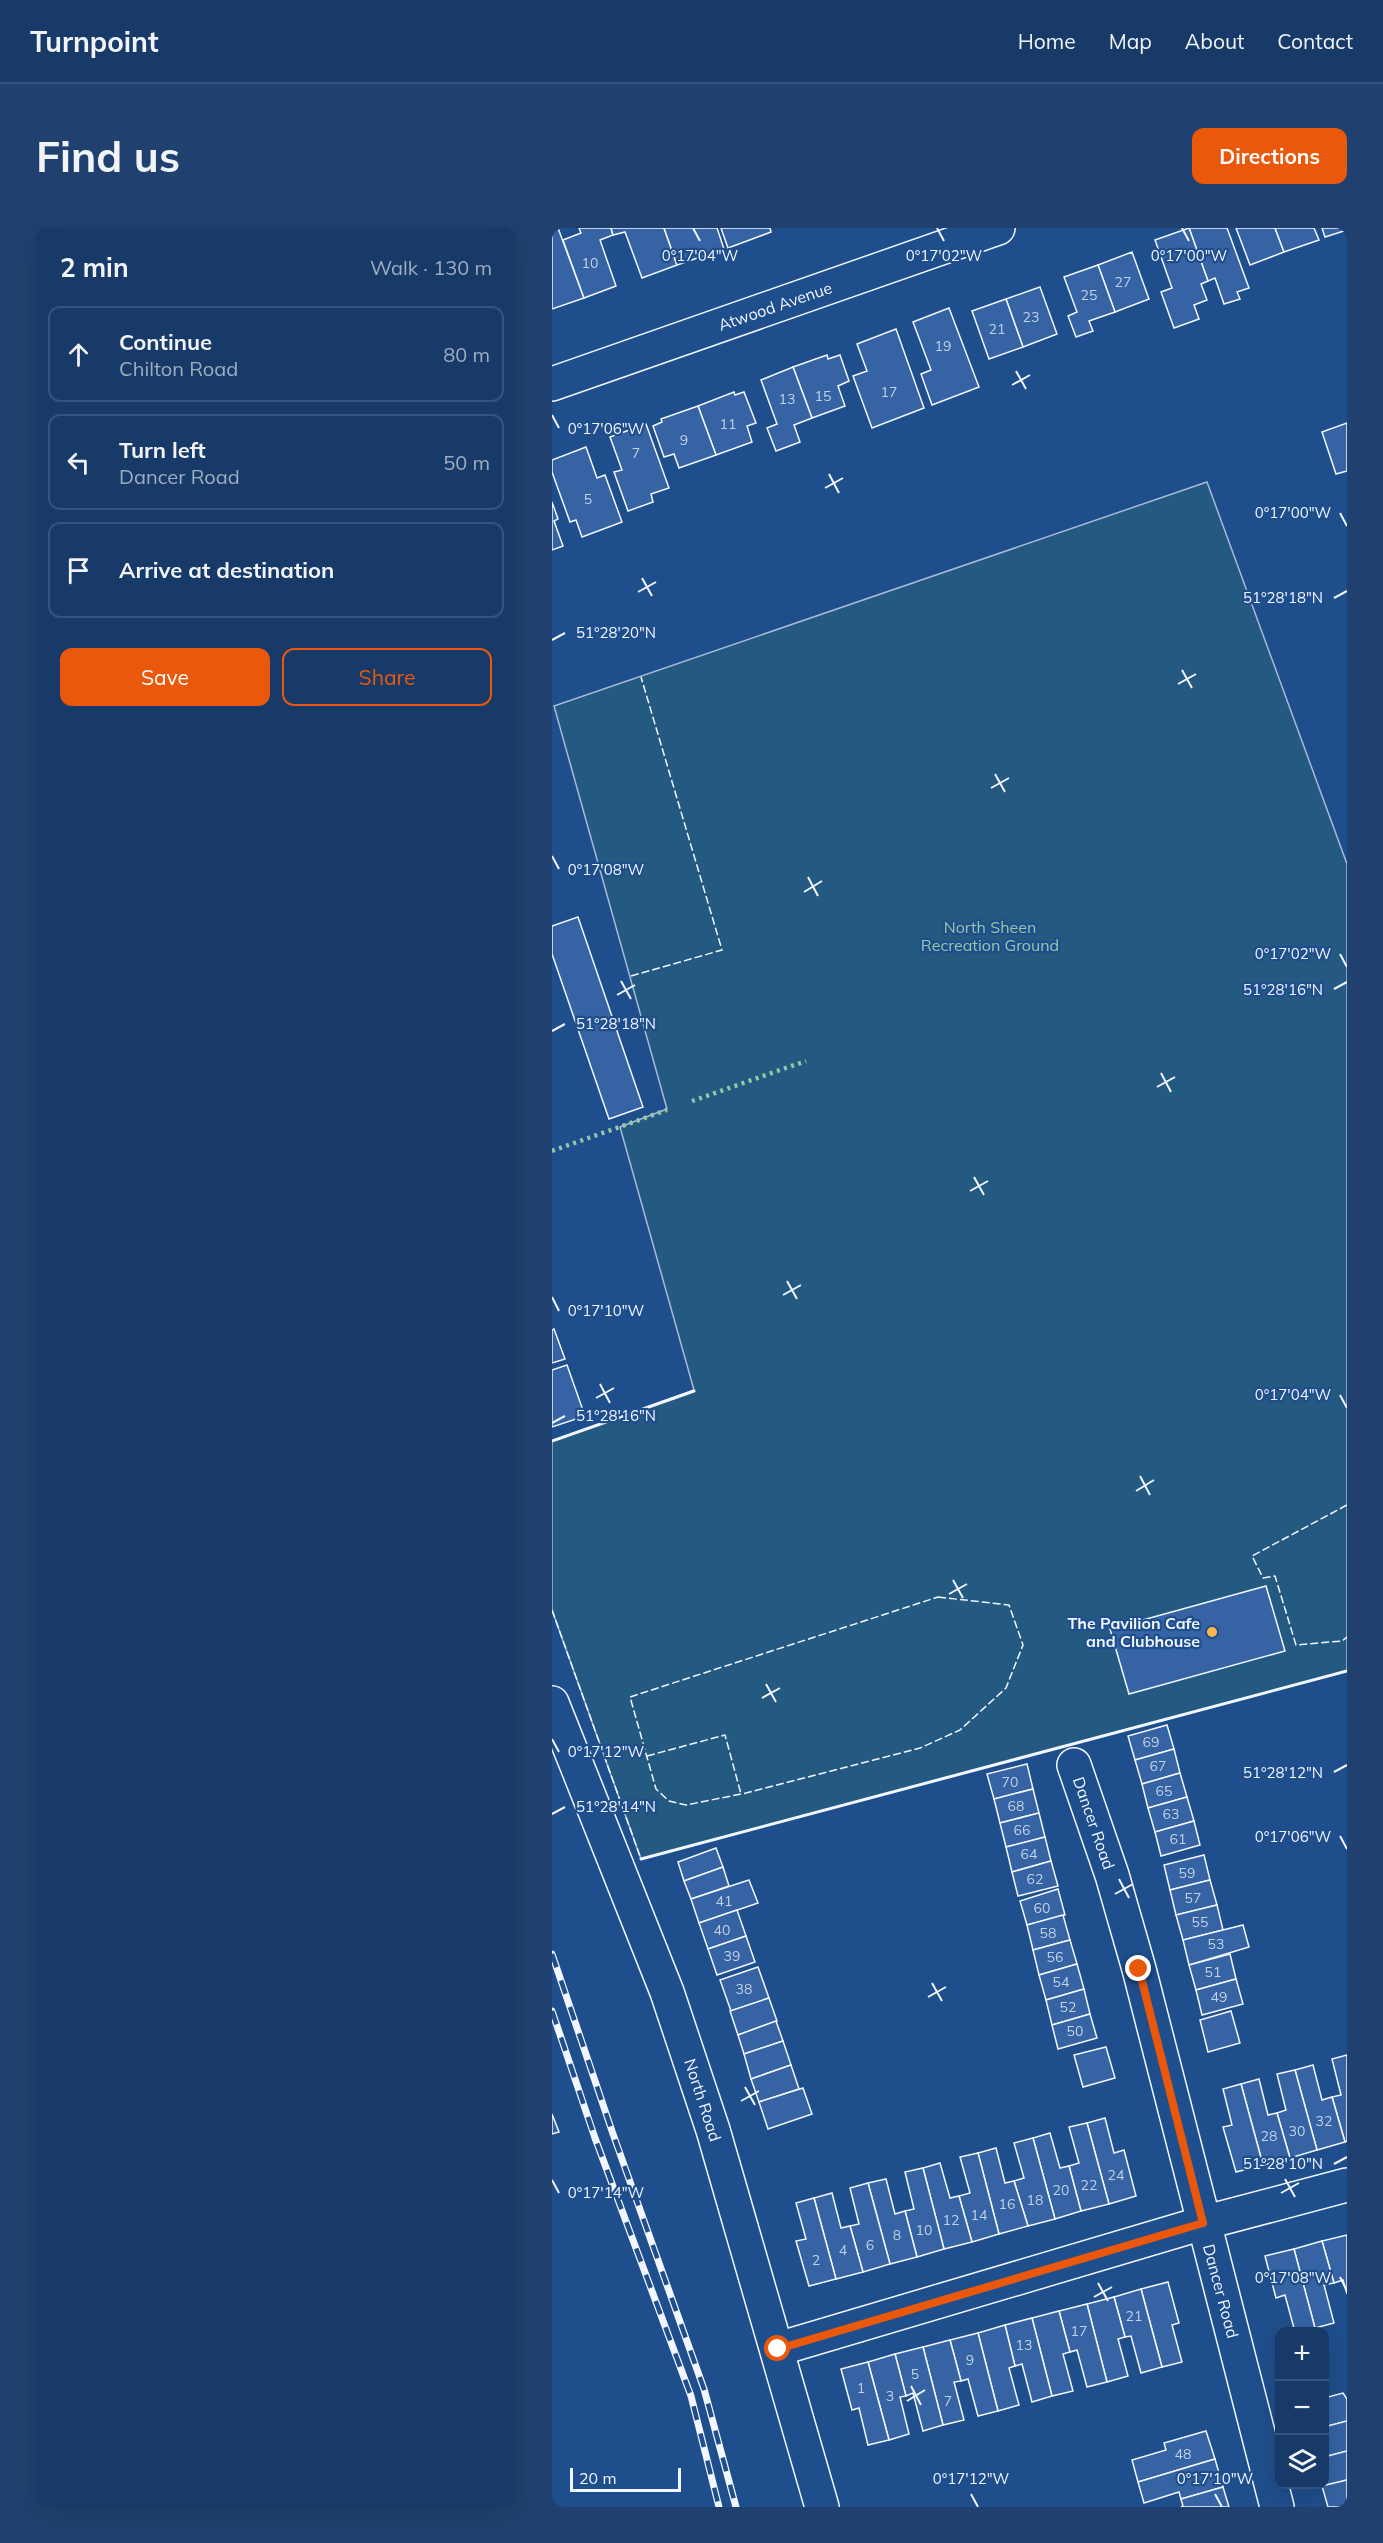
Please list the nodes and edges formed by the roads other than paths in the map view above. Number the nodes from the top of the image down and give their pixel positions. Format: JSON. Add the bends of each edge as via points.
{"nodes":[{"id":1,"x":998,"y":228,"type":"edge"},
{"id":2,"x":552,"y":384,"type":"edge"},
{"id":3,"x":552,"y":1703,"type":"edge"},
{"id":4,"x":1074,"y":1765,"type":"dead end"},
{"id":5,"x":1347,"y":2185,"type":"edge"},
{"id":6,"x":1203,"y":2223,"type":"junction"},
{"id":7,"x":778,"y":2349,"type":"junction"},
{"id":8,"x":822,"y":2507,"type":"edge"},
{"id":9,"x":1277,"y":2507,"type":"edge"}],
"edges":[{"from":1,"to":2,"type":"street","name":"Atwood Avenue"},
{"from":3,"to":7,"type":"street","name":"North Road","via":[[667,1992]]},
{"from":4,"to":6,"type":"street","name":"Dancer Road","via":[[1139,1969]]},
{"from":5,"to":6,"type":"street"},
{"from":6,"to":7,"type":"street"},
{"from":6,"to":9,"type":"street","name":"Dancer Road"},
{"from":7,"to":8,"type":"street","name":"North Road"}]}
